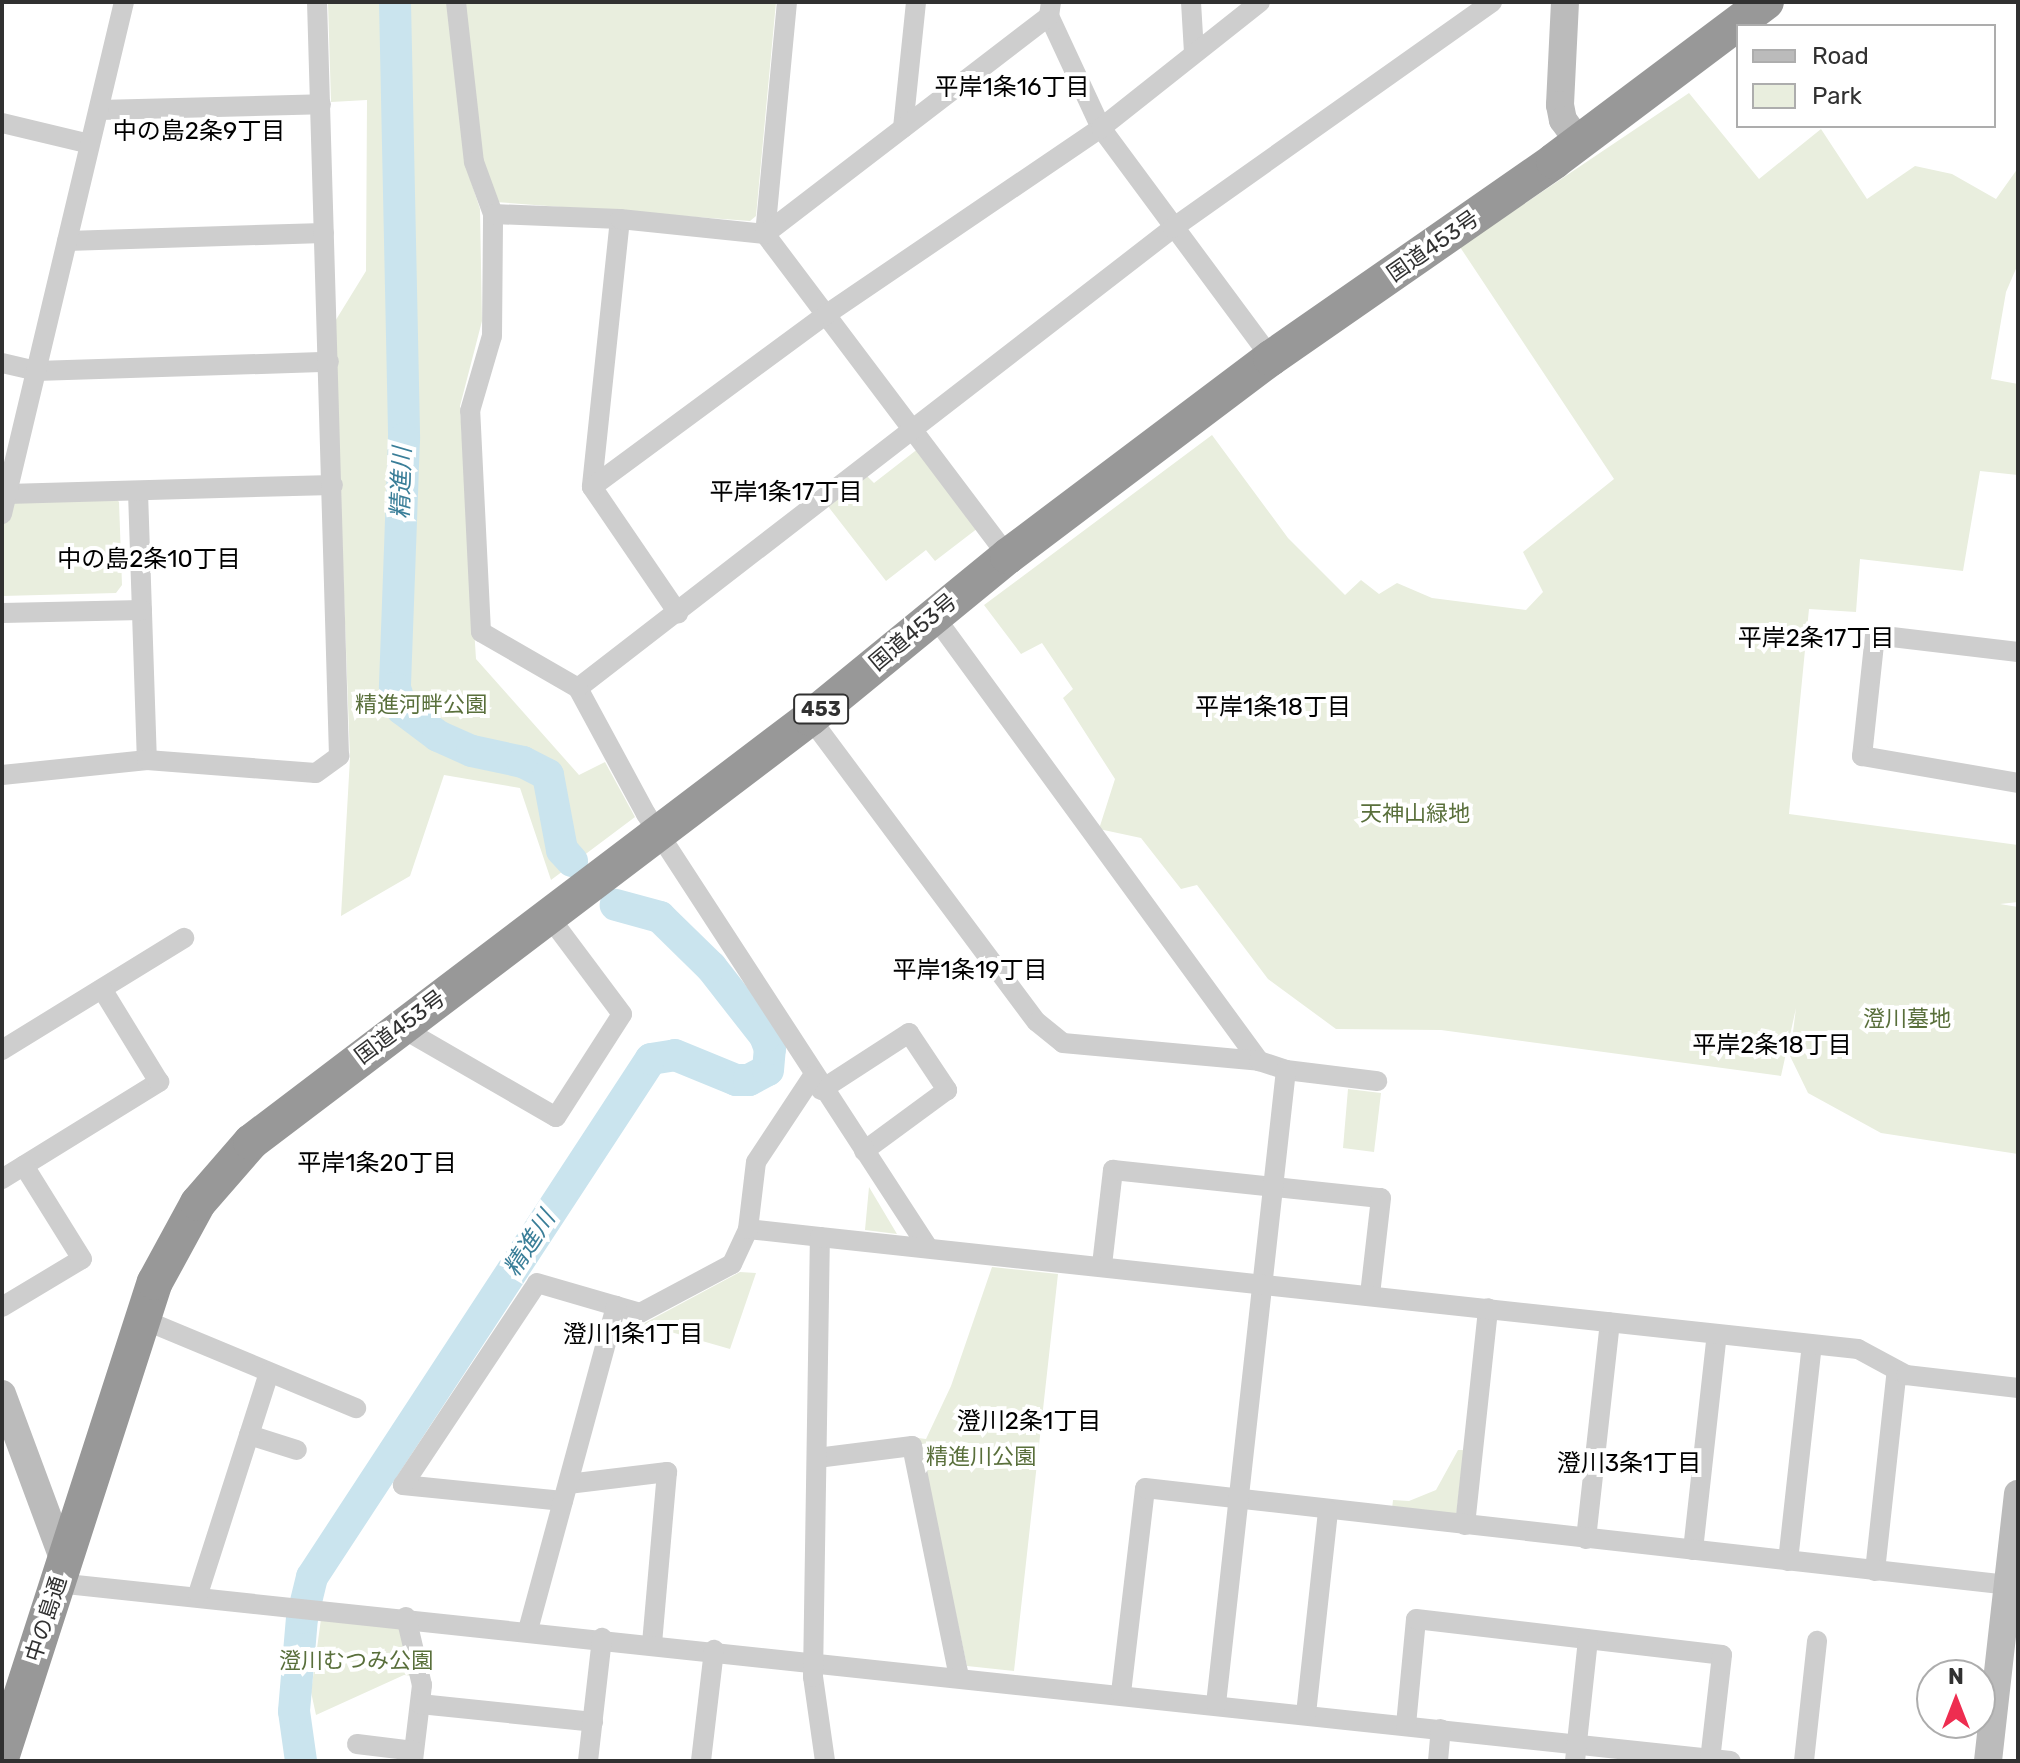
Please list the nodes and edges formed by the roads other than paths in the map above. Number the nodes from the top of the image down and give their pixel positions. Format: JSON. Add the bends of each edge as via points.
{"nodes":[{"id":1,"x":124,"y":2,"type":"edge"},
{"id":2,"x":317,"y":2,"type":"edge"},
{"id":3,"x":456,"y":2,"type":"edge"},
{"id":4,"x":787,"y":2,"type":"edge"},
{"id":5,"x":916,"y":2,"type":"edge"},
{"id":6,"x":1191,"y":2,"type":"edge"},
{"id":7,"x":1260,"y":2,"type":"edge"},
{"id":8,"x":1492,"y":2,"type":"edge"},
{"id":9,"x":1565,"y":2,"type":"edge"},
{"id":10,"x":1766,"y":2,"type":"edge"},
{"id":11,"x":1050,"y":9,"type":"edge"},
{"id":12,"x":1736,"y":24,"type":"edge"},
{"id":13,"x":1737,"y":24,"type":"edge"},
{"id":14,"x":1194,"y":52,"type":"junction"},
{"id":15,"x":321,"y":104,"type":"junction"},
{"id":16,"x":99,"y":110,"type":"junction"},
{"id":17,"x":2,"y":123,"type":"edge"},
{"id":18,"x":903,"y":128,"type":"junction"},
{"id":19,"x":1101,"y":128,"type":"junction"},
{"id":20,"x":1579,"y":142,"type":"junction"},
{"id":21,"x":90,"y":144,"type":"junction"},
{"id":22,"x":493,"y":214,"type":"junction"},
{"id":23,"x":620,"y":219,"type":"junction"},
{"id":24,"x":1173,"y":228,"type":"junction"},
{"id":25,"x":324,"y":233,"type":"junction"},
{"id":26,"x":765,"y":234,"type":"junction"},
{"id":27,"x":67,"y":241,"type":"junction"},
{"id":28,"x":827,"y":314,"type":"junction"},
{"id":29,"x":1271,"y":358,"type":"junction"},
{"id":30,"x":329,"y":362,"type":"junction"},
{"id":31,"x":2,"y":363,"type":"edge"},
{"id":32,"x":36,"y":371,"type":"junction"},
{"id":33,"x":913,"y":427,"type":"junction"},
{"id":34,"x":333,"y":485,"type":"junction"},
{"id":35,"x":592,"y":487,"type":"junction"},
{"id":36,"x":138,"y":492,"type":"junction"},
{"id":37,"x":7,"y":494,"type":"junction"},
{"id":38,"x":2,"y":514,"type":"edge"},
{"id":39,"x":1008,"y":556,"type":"junction"},
{"id":40,"x":142,"y":610,"type":"junction"},
{"id":41,"x":2,"y":613,"type":"edge"},
{"id":42,"x":678,"y":613,"type":"junction"},
{"id":43,"x":932,"y":613,"type":"junction"},
{"id":44,"x":2018,"y":652,"type":"edge"},
{"id":45,"x":578,"y":688,"type":"junction"},
{"id":46,"x":810,"y":718,"type":"junction"},
{"id":47,"x":147,"y":760,"type":"junction"},
{"id":48,"x":2,"y":775,"type":"edge"},
{"id":49,"x":2018,"y":783,"type":"edge"},
{"id":50,"x":658,"y":832,"type":"junction"},
{"id":51,"x":548,"y":915,"type":"junction"},
{"id":52,"x":184,"y":938,"type":"dead end"},
{"id":53,"x":102,"y":989,"type":"junction"},
{"id":54,"x":400,"y":1027,"type":"junction"},
{"id":55,"x":2,"y":1050,"type":"edge"},
{"id":56,"x":1259,"y":1061,"type":"junction"},
{"id":57,"x":1286,"y":1070,"type":"junction"},
{"id":58,"x":1377,"y":1081,"type":"dead end"},
{"id":59,"x":817,"y":1083,"type":"junction"},
{"id":60,"x":864,"y":1151,"type":"junction"},
{"id":61,"x":24,"y":1166,"type":"junction"},
{"id":62,"x":2,"y":1179,"type":"edge"},
{"id":63,"x":1272,"y":1188,"type":"junction"},
{"id":64,"x":748,"y":1229,"type":"junction"},
{"id":65,"x":820,"y":1237,"type":"junction"},
{"id":66,"x":927,"y":1246,"type":"junction"},
{"id":67,"x":1102,"y":1265,"type":"junction"},
{"id":68,"x":1262,"y":1283,"type":"junction"},
{"id":69,"x":1370,"y":1295,"type":"junction"},
{"id":70,"x":616,"y":1306,"type":"junction"},
{"id":71,"x":2,"y":1307,"type":"edge"},
{"id":72,"x":1488,"y":1308,"type":"junction"},
{"id":73,"x":142,"y":1319,"type":"junction"},
{"id":74,"x":1610,"y":1322,"type":"junction"},
{"id":75,"x":1717,"y":1334,"type":"junction"},
{"id":76,"x":1812,"y":1344,"type":"junction"},
{"id":77,"x":1897,"y":1370,"type":"junction"},
{"id":78,"x":269,"y":1373,"type":"junction"},
{"id":79,"x":2018,"y":1388,"type":"edge"},
{"id":80,"x":2,"y":1394,"type":"edge"},
{"id":81,"x":356,"y":1408,"type":"dead end"},
{"id":82,"x":249,"y":1435,"type":"junction"},
{"id":83,"x":297,"y":1450,"type":"dead end"},
{"id":84,"x":817,"y":1458,"type":"junction"},
{"id":85,"x":565,"y":1492,"type":"junction"},
{"id":86,"x":2018,"y":1494,"type":"edge"},
{"id":87,"x":1238,"y":1499,"type":"junction"},
{"id":88,"x":1328,"y":1510,"type":"junction"},
{"id":89,"x":1465,"y":1525,"type":"junction"},
{"id":90,"x":1586,"y":1539,"type":"junction"},
{"id":91,"x":1693,"y":1550,"type":"junction"},
{"id":92,"x":1788,"y":1561,"type":"junction"},
{"id":93,"x":1875,"y":1571,"type":"junction"},
{"id":94,"x":61,"y":1572,"type":"junction"},
{"id":95,"x":2008,"y":1585,"type":"junction"},
{"id":96,"x":198,"y":1594,"type":"junction"},
{"id":97,"x":406,"y":1617,"type":"junction"},
{"id":98,"x":528,"y":1630,"type":"junction"},
{"id":99,"x":602,"y":1638,"type":"junction"},
{"id":100,"x":1588,"y":1640,"type":"junction"},
{"id":101,"x":1817,"y":1641,"type":"dead end"},
{"id":102,"x":652,"y":1644,"type":"junction"},
{"id":103,"x":714,"y":1650,"type":"junction"},
{"id":104,"x":813,"y":1661,"type":"junction"},
{"id":105,"x":959,"y":1676,"type":"junction"},
{"id":106,"x":1121,"y":1693,"type":"junction"},
{"id":107,"x":420,"y":1704,"type":"junction"},
{"id":108,"x":1216,"y":1704,"type":"junction"},
{"id":109,"x":1306,"y":1714,"type":"junction"},
{"id":110,"x":593,"y":1722,"type":"junction"},
{"id":111,"x":1406,"y":1725,"type":"junction"},
{"id":112,"x":1441,"y":1729,"type":"junction"},
{"id":113,"x":357,"y":1744,"type":"dead end"},
{"id":114,"x":1576,"y":1753,"type":"edge"},
{"id":115,"x":2,"y":1755,"type":"edge"},
{"id":116,"x":413,"y":1756,"type":"edge"},
{"id":117,"x":1717,"y":1760,"type":"edge"},
{"id":118,"x":588,"y":1761,"type":"edge"},
{"id":119,"x":701,"y":1761,"type":"edge"},
{"id":120,"x":825,"y":1761,"type":"edge"},
{"id":121,"x":1438,"y":1761,"type":"edge"},
{"id":122,"x":1804,"y":1761,"type":"edge"},
{"id":123,"x":1988,"y":1761,"type":"edge"}],
"edges":[{"from":1,"to":16,"type":"street"},
{"from":2,"to":15,"type":"street"},
{"from":3,"to":22,"type":"street","via":[[474,162]]},
{"from":4,"to":26,"type":"street"},
{"from":5,"to":18,"type":"street"},
{"from":6,"to":14,"type":"street"},
{"from":7,"to":14,"type":"street"},
{"from":8,"to":24,"type":"street"},
{"from":9,"to":20,"type":"street","via":[[1560,105],[1563,120]]},
{"from":10,"to":13,"type":"highway","name":"国道453号","number":"453"},
{"from":11,"to":18,"type":"street"},
{"from":11,"to":19,"type":"street"},
{"from":12,"to":20,"type":"highway","name":"国道453号","number":"453"},
{"from":14,"to":19,"type":"street"},
{"from":15,"to":16,"type":"street"},
{"from":15,"to":25,"type":"street"},
{"from":16,"to":21,"type":"street"},
{"from":17,"to":21,"type":"street"},
{"from":18,"to":26,"type":"street"},
{"from":19,"to":24,"type":"street"},
{"from":19,"to":28,"type":"street"},
{"from":20,"to":29,"type":"highway","name":"国道453号","number":"453"},
{"from":21,"to":27,"type":"street"},
{"from":22,"to":23,"type":"street"},
{"from":22,"to":45,"type":"street","via":[[492,336],[470,411],[481,632]]},
{"from":23,"to":26,"type":"street"},
{"from":23,"to":35,"type":"street"},
{"from":24,"to":29,"type":"street"},
{"from":24,"to":33,"type":"street"},
{"from":25,"to":27,"type":"street"},
{"from":25,"to":30,"type":"street"},
{"from":26,"to":28,"type":"street"},
{"from":27,"to":32,"type":"street"},
{"from":28,"to":33,"type":"street"},
{"from":28,"to":35,"type":"street"},
{"from":29,"to":39,"type":"highway","name":"国道453号","number":"453"},
{"from":30,"to":32,"type":"street"},
{"from":30,"to":34,"type":"street"},
{"from":31,"to":32,"type":"street"},
{"from":32,"to":37,"type":"street"},
{"from":33,"to":39,"type":"street"},
{"from":33,"to":42,"type":"street"},
{"from":34,"to":36,"type":"street"},
{"from":34,"to":47,"type":"street","via":[[339,756],[316,773]]},
{"from":35,"to":42,"type":"street"},
{"from":36,"to":37,"type":"street"},
{"from":36,"to":40,"type":"street"},
{"from":37,"to":38,"type":"street"},
{"from":39,"to":43,"type":"highway","name":"国道453号","number":"453"},
{"from":40,"to":41,"type":"street"},
{"from":40,"to":47,"type":"street"},
{"from":42,"to":45,"type":"street"},
{"from":43,"to":46,"type":"highway","name":"国道453号","number":"453"},
{"from":43,"to":56,"type":"street"},
{"from":44,"to":49,"type":"street","via":[[1875,635],[1862,756]]},
{"from":45,"to":50,"type":"street"},
{"from":46,"to":50,"type":"highway","name":"国道453号","number":"453"},
{"from":46,"to":56,"type":"street","via":[[1037,1022],[1063,1043]]},
{"from":47,"to":48,"type":"street"},
{"from":50,"to":51,"type":"highway","name":"国道453号","number":"453"},
{"from":50,"to":59,"type":"street"},
{"from":51,"to":54,"type":"highway","name":"国道453号","number":"453"},
{"from":51,"to":54,"type":"street","via":[[622,1014],[556,1117]]},
{"from":52,"to":53,"type":"street"},
{"from":53,"to":55,"type":"street"},
{"from":53,"to":61,"type":"street","via":[[159,1082]]},
{"from":54,"to":73,"type":"highway","name":"国道453号","number":"453","via":[[268,1127],[220,1174],[173,1242]]},
{"from":56,"to":57,"type":"street"},
{"from":57,"to":58,"type":"street"},
{"from":57,"to":63,"type":"street"},
{"from":59,"to":60,"type":"street"},
{"from":59,"to":60,"type":"street","via":[[909,1033],[947,1090]]},
{"from":59,"to":64,"type":"street","via":[[756,1162]]},
{"from":60,"to":66,"type":"street"},
{"from":61,"to":62,"type":"street"},
{"from":61,"to":71,"type":"street","via":[[82,1259]]},
{"from":63,"to":67,"type":"street","via":[[1113,1170]]},
{"from":63,"to":68,"type":"street"},
{"from":63,"to":69,"type":"street","via":[[1381,1198]]},
{"from":64,"to":65,"type":"street"},
{"from":64,"to":70,"type":"street","via":[[732,1264],[640,1313]]},
{"from":65,"to":66,"type":"street"},
{"from":65,"to":84,"type":"street"},
{"from":66,"to":67,"type":"street"},
{"from":67,"to":68,"type":"street"},
{"from":68,"to":69,"type":"street"},
{"from":68,"to":87,"type":"street"},
{"from":69,"to":72,"type":"street"},
{"from":70,"to":85,"type":"street"},
{"from":70,"to":85,"type":"street","via":[[537,1283],[403,1485]]},
{"from":72,"to":74,"type":"street"},
{"from":72,"to":89,"type":"street"},
{"from":73,"to":78,"type":"street"},
{"from":73,"to":94,"type":"highway","name":"国道453号","number":"453"},
{"from":74,"to":75,"type":"street"},
{"from":74,"to":90,"type":"street"},
{"from":75,"to":76,"type":"street"},
{"from":75,"to":91,"type":"street"},
{"from":76,"to":77,"type":"street","via":[[1858,1349]]},
{"from":76,"to":92,"type":"street"},
{"from":77,"to":79,"type":"street"},
{"from":77,"to":93,"type":"street"},
{"from":78,"to":81,"type":"street"},
{"from":78,"to":82,"type":"street"},
{"from":80,"to":94,"type":"street","name":"中の島通"},
{"from":82,"to":83,"type":"street"},
{"from":82,"to":96,"type":"street"},
{"from":84,"to":104,"type":"street"},
{"from":84,"to":105,"type":"street","via":[[912,1446]]},
{"from":85,"to":98,"type":"street"},
{"from":85,"to":102,"type":"street","via":[[667,1472]]},
{"from":86,"to":95,"type":"street"},
{"from":87,"to":88,"type":"street"},
{"from":87,"to":106,"type":"street","via":[[1145,1488]]},
{"from":87,"to":108,"type":"street"},
{"from":88,"to":89,"type":"street"},
{"from":88,"to":109,"type":"street"},
{"from":89,"to":90,"type":"street"},
{"from":90,"to":91,"type":"street"},
{"from":91,"to":92,"type":"street"},
{"from":92,"to":93,"type":"street"},
{"from":93,"to":95,"type":"street"},
{"from":94,"to":96,"type":"street"},
{"from":94,"to":115,"type":"highway","name":"中の島通","number":"453"},
{"from":95,"to":123,"type":"street"},
{"from":96,"to":97,"type":"street"},
{"from":97,"to":98,"type":"street"},
{"from":97,"to":107,"type":"street","via":[[421,1667]]},
{"from":98,"to":99,"type":"street"},
{"from":99,"to":102,"type":"street"},
{"from":99,"to":110,"type":"street"},
{"from":100,"to":111,"type":"street","via":[[1416,1619]]},
{"from":100,"to":114,"type":"street"},
{"from":100,"to":117,"type":"street","via":[[1722,1655]]},
{"from":101,"to":122,"type":"street"},
{"from":102,"to":103,"type":"street"},
{"from":103,"to":104,"type":"street"},
{"from":103,"to":119,"type":"street"},
{"from":104,"to":105,"type":"street"},
{"from":104,"to":120,"type":"street"},
{"from":105,"to":106,"type":"street"},
{"from":106,"to":108,"type":"street"},
{"from":107,"to":110,"type":"street"},
{"from":107,"to":116,"type":"street"},
{"from":108,"to":109,"type":"street"},
{"from":109,"to":111,"type":"street"},
{"from":110,"to":118,"type":"street"},
{"from":111,"to":112,"type":"street"},
{"from":112,"to":114,"type":"street"},
{"from":112,"to":121,"type":"street"},
{"from":113,"to":116,"type":"street"},
{"from":114,"to":117,"type":"street"}]}
